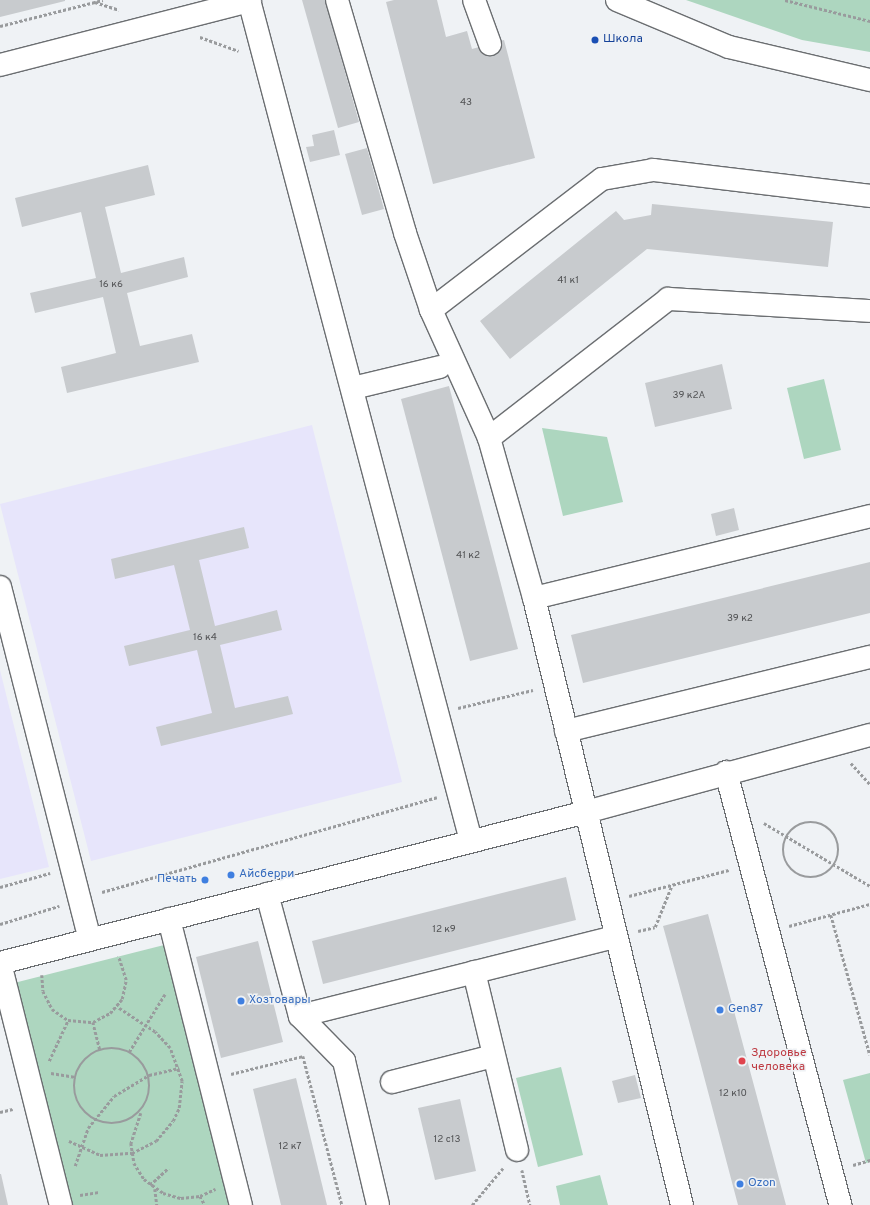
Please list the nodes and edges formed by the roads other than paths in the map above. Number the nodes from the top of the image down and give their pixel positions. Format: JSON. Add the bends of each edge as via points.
{"nodes":[{"id":1,"x":337,"y":0,"type":"edge"},
{"id":2,"x":474,"y":0,"type":"edge"},
{"id":3,"x":617,"y":0,"type":"edge"},
{"id":4,"x":249,"y":1,"type":"edge"},
{"id":5,"x":490,"y":44,"type":"dead end"},
{"id":6,"x":0,"y":65,"type":"edge"},
{"id":7,"x":870,"y":80,"type":"edge"},
{"id":8,"x":870,"y":196,"type":"edge"},
{"id":9,"x":431,"y":310,"type":"junction"},
{"id":10,"x":870,"y":311,"type":"edge"},
{"id":11,"x":440,"y":367,"type":"dead end"},
{"id":12,"x":353,"y":388,"type":"junction"},
{"id":13,"x":489,"y":438,"type":"junction"},
{"id":14,"x":870,"y":516,"type":"edge"},
{"id":15,"x":0,"y":587,"type":"edge"},
{"id":16,"x":534,"y":598,"type":"junction"},
{"id":17,"x":870,"y":657,"type":"edge"},
{"id":18,"x":566,"y":731,"type":"junction"},
{"id":19,"x":870,"y":735,"type":"edge"},
{"id":20,"x":726,"y":772,"type":"junction"},
{"id":21,"x":586,"y":812,"type":"junction"},
{"id":22,"x":471,"y":841,"type":"junction"},
{"id":23,"x":268,"y":894,"type":"junction"},
{"id":24,"x":169,"y":919,"type":"junction"},
{"id":25,"x":624,"y":935,"type":"junction"},
{"id":26,"x":90,"y":939,"type":"junction"},
{"id":27,"x":0,"y":963,"type":"edge"},
{"id":28,"x":474,"y":972,"type":"junction"},
{"id":29,"x":300,"y":1016,"type":"junction"},
{"id":30,"x":493,"y":1056,"type":"junction"},
{"id":31,"x":392,"y":1082,"type":"dead end"},
{"id":32,"x":517,"y":1150,"type":"road end"},
{"id":33,"x":68,"y":1201,"type":"edge"},
{"id":34,"x":241,"y":1205,"type":"edge"},
{"id":35,"x":378,"y":1205,"type":"edge"},
{"id":36,"x":682,"y":1205,"type":"edge"},
{"id":37,"x":840,"y":1205,"type":"edge"}],
"edges":[{"from":1,"to":9,"type":"street","via":[[405,234]]},
{"from":2,"to":5,"type":"street"},
{"from":3,"to":7,"type":"street","via":[[729,47]]},
{"from":4,"to":6,"type":"street"},
{"from":4,"to":12,"type":"street"},
{"from":8,"to":9,"type":"street","via":[[653,170],[602,179]]},
{"from":9,"to":13,"type":"street"},
{"from":10,"to":13,"type":"street","via":[[668,299]]},
{"from":11,"to":12,"type":"street"},
{"from":12,"to":22,"type":"street"},
{"from":13,"to":16,"type":"street"},
{"from":14,"to":16,"type":"street"},
{"from":15,"to":26,"type":"street"},
{"from":16,"to":18,"type":"street"},
{"from":17,"to":18,"type":"street"},
{"from":18,"to":21,"type":"street"},
{"from":19,"to":20,"type":"street"},
{"from":20,"to":21,"type":"street"},
{"from":20,"to":37,"type":"street"},
{"from":21,"to":22,"type":"street"},
{"from":21,"to":25,"type":"street","via":[[607,901]]},
{"from":22,"to":23,"type":"street"},
{"from":23,"to":24,"type":"street"},
{"from":23,"to":29,"type":"street"},
{"from":24,"to":26,"type":"street"},
{"from":24,"to":34,"type":"street"},
{"from":25,"to":28,"type":"street"},
{"from":25,"to":36,"type":"street"},
{"from":26,"to":27,"type":"street"},
{"from":27,"to":33,"type":"street"},
{"from":28,"to":29,"type":"street"},
{"from":28,"to":30,"type":"street"},
{"from":29,"to":35,"type":"street","via":[[344,1061]]},
{"from":30,"to":31,"type":"street"},
{"from":30,"to":32,"type":"street"}]}
